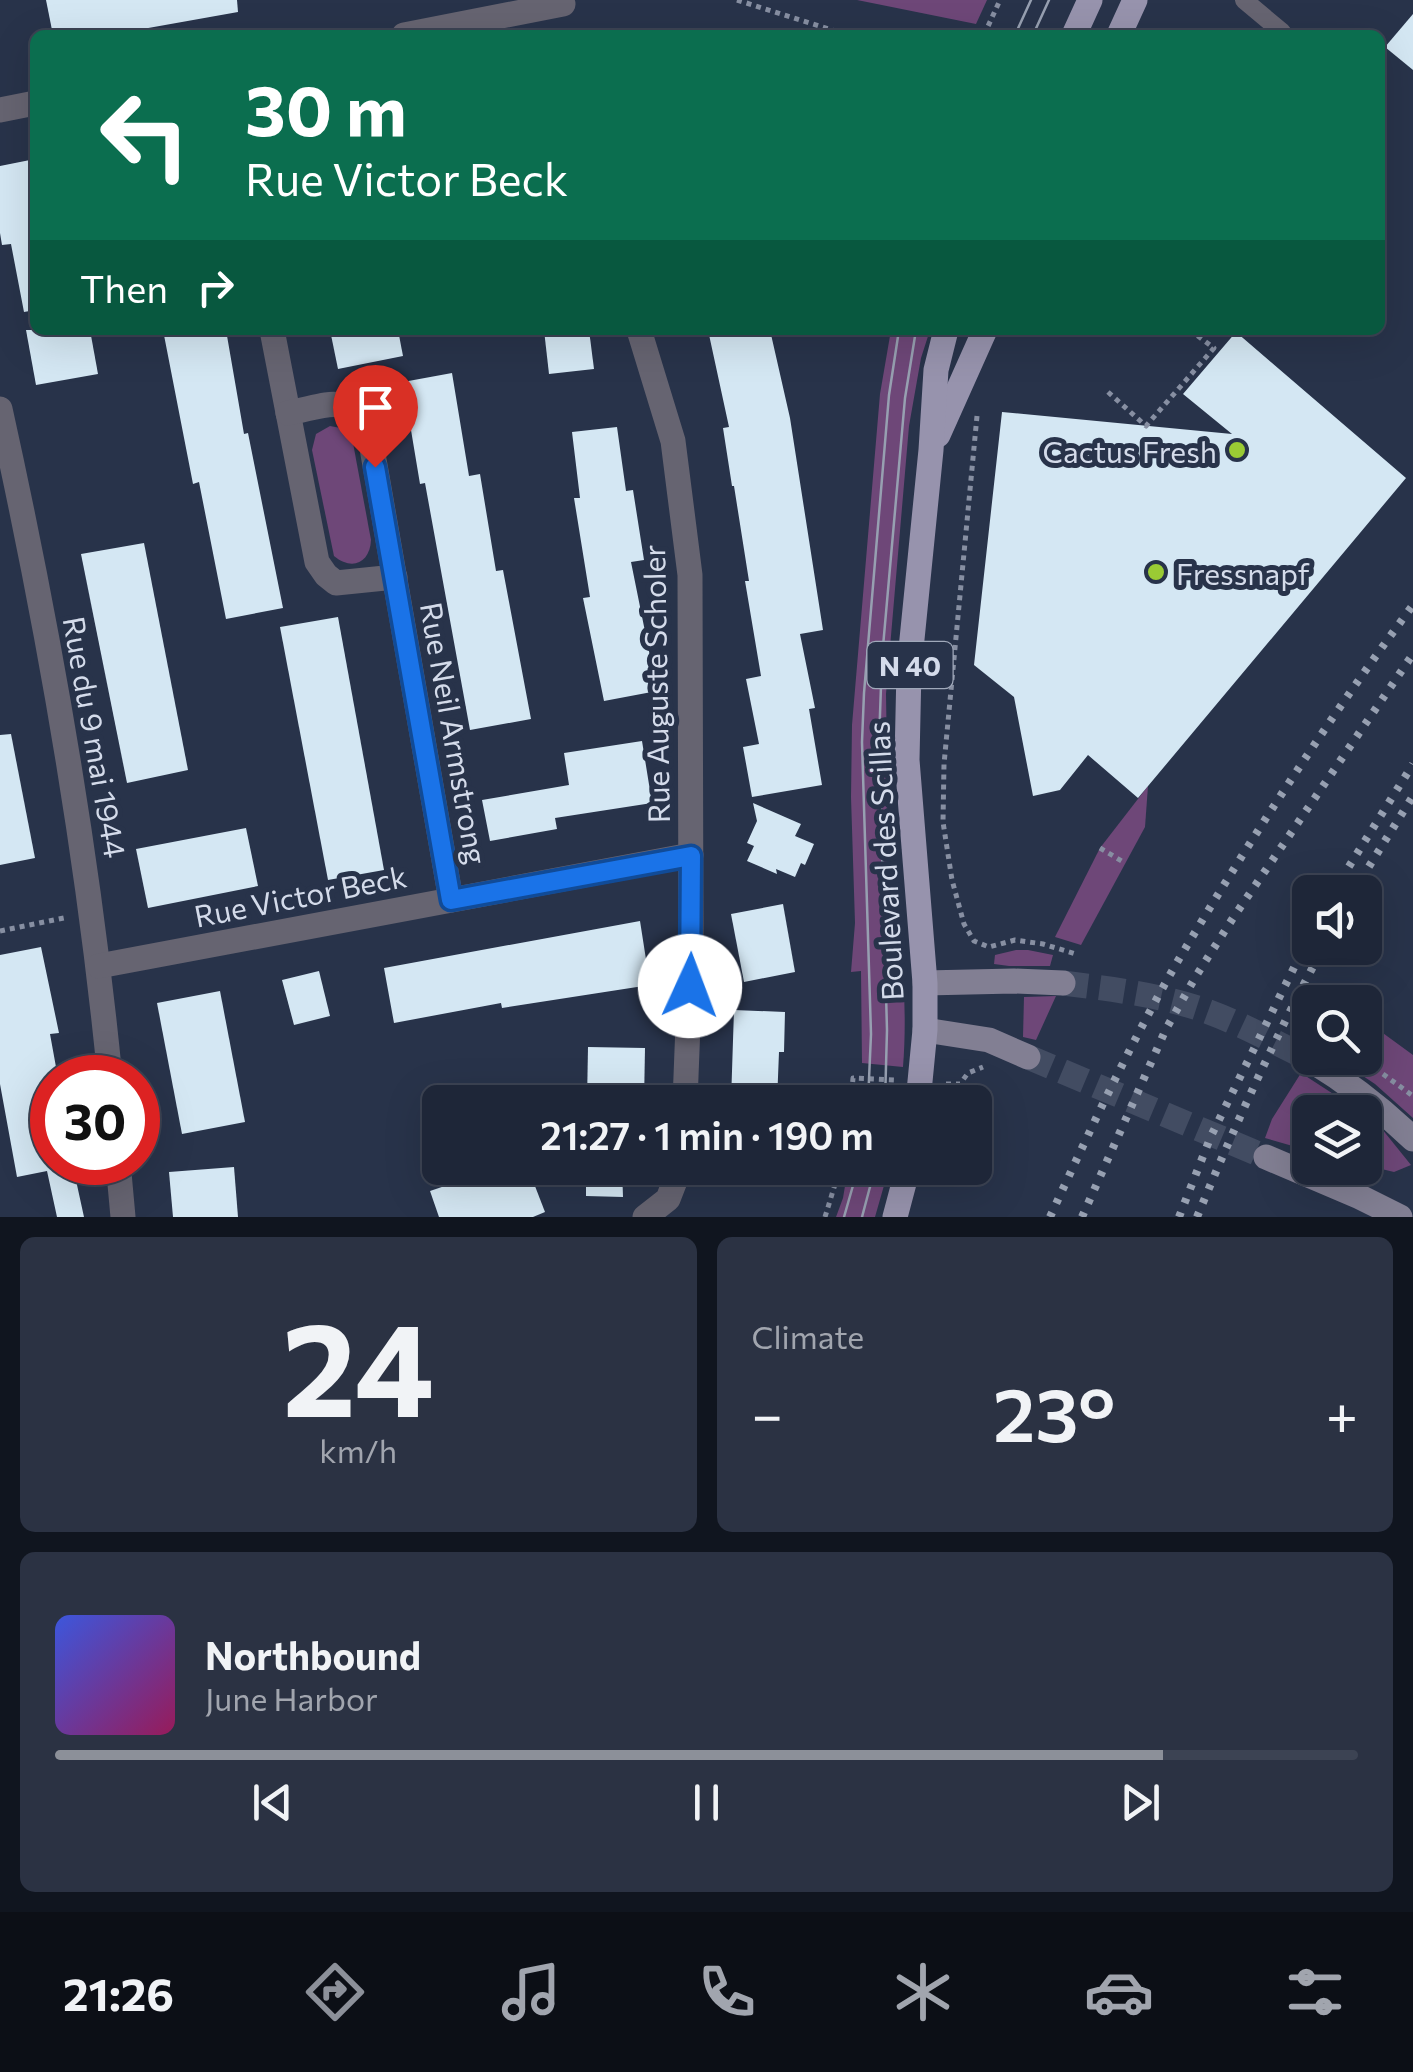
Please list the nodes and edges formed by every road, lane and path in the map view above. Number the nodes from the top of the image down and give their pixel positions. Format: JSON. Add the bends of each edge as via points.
{"nodes":[{"id":1,"x":737,"y":0,"type":"edge"},
{"id":2,"x":1000,"y":0,"type":"edge"},
{"id":3,"x":1090,"y":0,"type":"edge"},
{"id":4,"x":1135,"y":0,"type":"edge"},
{"id":5,"x":1244,"y":0,"type":"edge"},
{"id":6,"x":563,"y":4,"type":"dead end"},
{"id":7,"x":454,"y":30,"type":"edge"},
{"id":8,"x":832,"y":30,"type":"edge"},
{"id":9,"x":986,"y":30,"type":"edge"},
{"id":10,"x":1076,"y":30,"type":"edge"},
{"id":11,"x":1121,"y":30,"type":"edge"},
{"id":12,"x":1280,"y":30,"type":"edge"},
{"id":13,"x":30,"y":105,"type":"edge"},
{"id":14,"x":0,"y":110,"type":"edge"},
{"id":15,"x":273,"y":335,"type":"edge"},
{"id":16,"x":641,"y":335,"type":"edge"},
{"id":17,"x":945,"y":335,"type":"edge"},
{"id":18,"x":983,"y":335,"type":"edge"},
{"id":19,"x":1197,"y":335,"type":"edge"},
{"id":20,"x":1108,"y":392,"type":"dead end"},
{"id":21,"x":0,"y":410,"type":"edge"},
{"id":22,"x":978,"y":411,"type":"dead end"},
{"id":23,"x":288,"y":412,"type":"junction"},
{"id":24,"x":931,"y":450,"type":"junction"},
{"id":25,"x":395,"y":577,"type":"junction"},
{"id":26,"x":1100,"y":848,"type":"dead end"},
{"id":27,"x":691,"y":856,"type":"junction"},
{"id":28,"x":1125,"y":862,"type":"dead end"},
{"id":29,"x":451,"y":900,"type":"junction"},
{"id":30,"x":91,"y":912,"type":"junction"},
{"id":31,"x":0,"y":931,"type":"edge"},
{"id":32,"x":1076,"y":954,"type":"dead end"},
{"id":33,"x":99,"y":966,"type":"junction"},
{"id":34,"x":925,"y":983,"type":"junction"},
{"id":35,"x":1063,"y":983,"type":"tunnel mouth"},
{"id":36,"x":925,"y":1030,"type":"junction"},
{"id":37,"x":108,"y":1055,"type":"edge"},
{"id":38,"x":1028,"y":1057,"type":"tunnel mouth"},
{"id":39,"x":987,"y":1065,"type":"dead end"},
{"id":40,"x":1335,"y":1075,"type":"edge"},
{"id":41,"x":953,"y":1084,"type":"dead end"},
{"id":42,"x":685,"y":1085,"type":"edge"},
{"id":43,"x":852,"y":1085,"type":"edge"},
{"id":44,"x":882,"y":1085,"type":"edge"},
{"id":45,"x":913,"y":1085,"type":"edge"},
{"id":46,"x":1413,"y":1139,"type":"edge"},
{"id":47,"x":1266,"y":1157,"type":"tunnel mouth"},
{"id":48,"x":120,"y":1185,"type":"edge"},
{"id":49,"x":673,"y":1185,"type":"edge"},
{"id":50,"x":835,"y":1185,"type":"edge"},
{"id":51,"x":903,"y":1185,"type":"edge"},
{"id":52,"x":123,"y":1217,"type":"edge"},
{"id":53,"x":645,"y":1217,"type":"edge"},
{"id":54,"x":825,"y":1217,"type":"edge"},
{"id":55,"x":895,"y":1217,"type":"edge"},
{"id":56,"x":1400,"y":1217,"type":"edge"}],
"edges":[{"from":1,"to":8,"type":"path"},
{"from":2,"to":9,"type":"path"},
{"from":3,"to":10,"type":"main road"},
{"from":4,"to":11,"type":"main road"},
{"from":5,"to":12,"type":"lane"},
{"from":6,"to":7,"type":"street"},
{"from":13,"to":14,"type":"street"},
{"from":15,"to":23,"type":"street","name":"Rue Neil Armstrong"},
{"from":16,"to":27,"type":"street","name":"Rue Auguste Scholer","via":[[673,441],[690,575]]},
{"from":17,"to":24,"type":"main road","name":"Boulevard des Scillas","number":"N 40"},
{"from":18,"to":24,"type":"main road","name":"Boulevard des Scillas","number":"N 40"},
{"from":19,"to":20,"type":"path","via":[[1214,348],[1146,426]]},
{"from":21,"to":30,"type":"street","name":"Rue du 9 mai 1944","via":[[55,679]]},
{"from":22,"to":32,"type":"path","via":[[944,764],[952,880],[974,941],[989,947],[1015,940]]},
{"from":23,"to":25,"type":"street","name":"Rue Neil Armstrong","via":[[317,562],[326,576],[336,582]]},
{"from":23,"to":25,"type":"street","name":"Rue Neil Armstrong","via":[[340,403],[358,412],[368,431]]},
{"from":24,"to":34,"type":"main road","name":"Boulevard des Scillas","number":"N 40","via":[[909,669],[907,760]]},
{"from":25,"to":29,"type":"street","name":"Rue Neil Armstrong"},
{"from":26,"to":28,"type":"path"},
{"from":27,"to":29,"type":"street","name":"Rue Victor Beck"},
{"from":27,"to":42,"type":"street","name":"Rue Auguste Scholer"},
{"from":29,"to":33,"type":"street","name":"Rue Victor Beck"},
{"from":30,"to":31,"type":"path"},
{"from":30,"to":33,"type":"street","name":"Rue du 9 mai 1944"},
{"from":33,"to":37,"type":"street","name":"Rue du 9 mai 1944"},
{"from":34,"to":35,"type":"main road"},
{"from":34,"to":36,"type":"main road","name":"Boulevard des Scillas","number":"N 40"},
{"from":36,"to":38,"type":"main road","via":[[989,1040]]},
{"from":36,"to":45,"type":"main road","number":"N 40"},
{"from":39,"to":41,"type":"path"},
{"from":40,"to":46,"type":"main road"},
{"from":43,"to":44,"type":"path","via":[[853,1078]]},
{"from":47,"to":56,"type":"main road"},
{"from":48,"to":52,"type":"street"},
{"from":49,"to":53,"type":"street","via":[[668,1199]]},
{"from":50,"to":54,"type":"path"},
{"from":51,"to":55,"type":"main road"}]}
